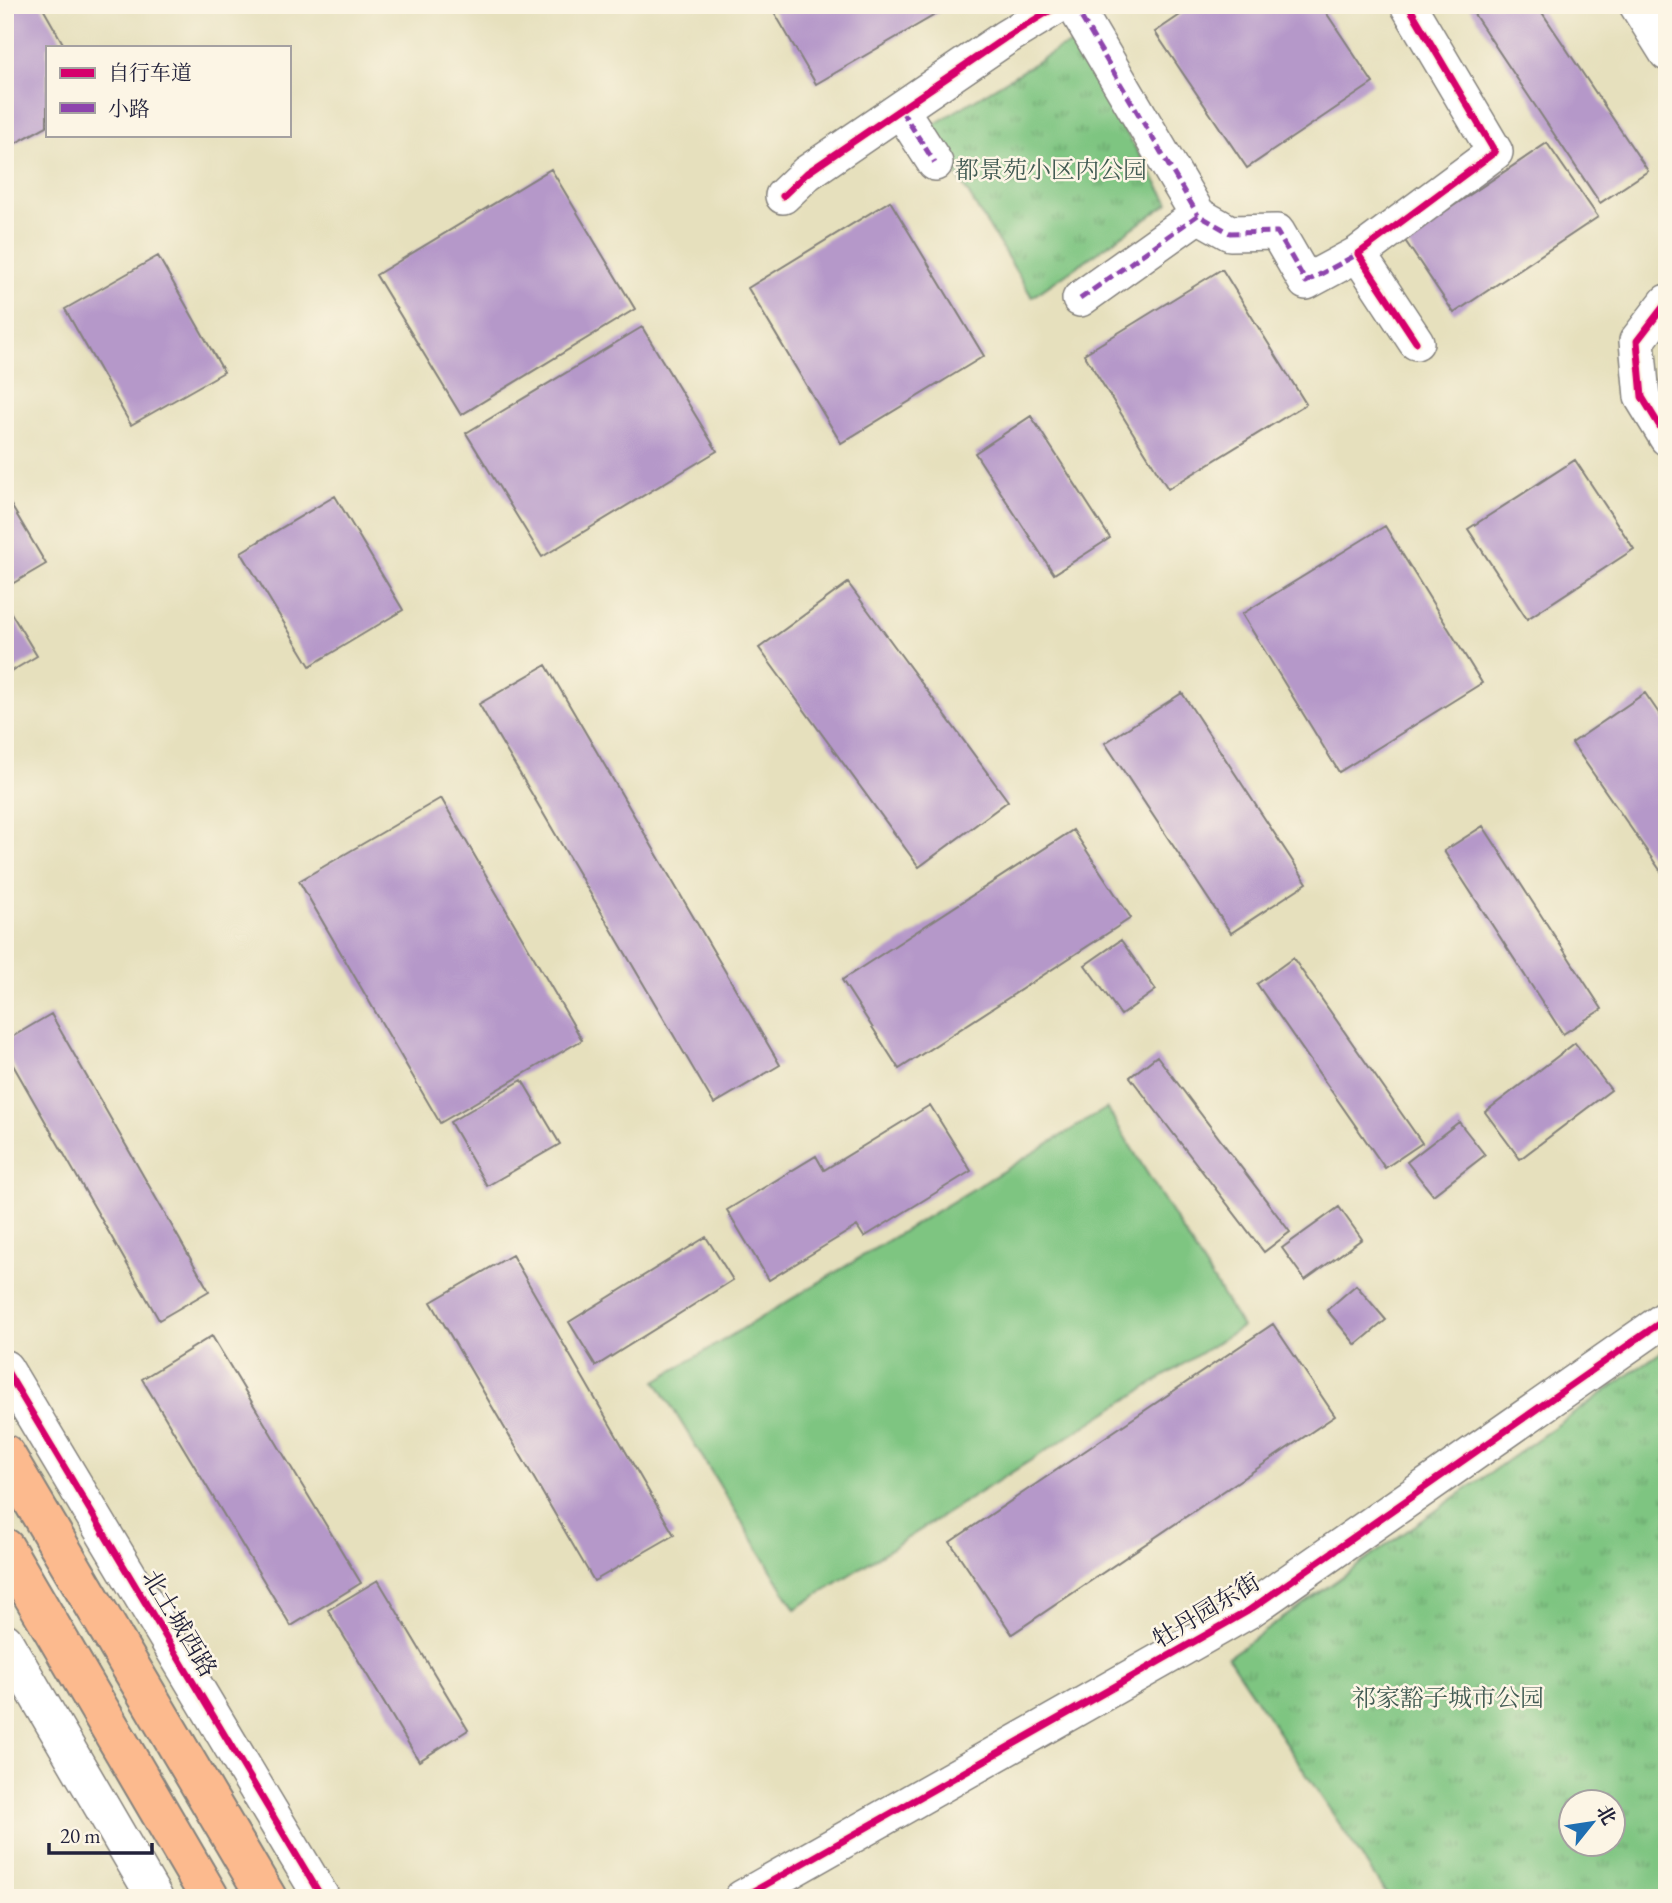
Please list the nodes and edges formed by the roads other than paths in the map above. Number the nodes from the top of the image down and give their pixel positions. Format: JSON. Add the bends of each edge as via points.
{"nodes":[{"id":1,"x":1059,"y":5,"type":"edge"},
{"id":2,"x":1074,"y":5,"type":"edge"},
{"id":3,"x":1408,"y":5,"type":"edge"},
{"id":4,"x":1637,"y":5,"type":"edge"},
{"id":5,"x":1667,"y":53,"type":"edge"},
{"id":6,"x":901,"y":110,"type":"junction"},
{"id":7,"x":936,"y":163,"type":"dead end"},
{"id":8,"x":783,"y":196,"type":"dead end"},
{"id":9,"x":1198,"y":215,"type":"junction"},
{"id":10,"x":1358,"y":254,"type":"junction"},
{"id":11,"x":1080,"y":299,"type":"dead end"},
{"id":12,"x":1667,"y":302,"type":"edge"},
{"id":13,"x":1416,"y":342,"type":"dead end"},
{"id":14,"x":1667,"y":438,"type":"edge"},
{"id":15,"x":1667,"y":1318,"type":"edge"},
{"id":16,"x":5,"y":1368,"type":"edge"},
{"id":17,"x":5,"y":1454,"type":"edge"},
{"id":18,"x":5,"y":1548,"type":"edge"},
{"id":19,"x":5,"y":1642,"type":"edge"},
{"id":20,"x":155,"y":1898,"type":"edge"},
{"id":21,"x":210,"y":1898,"type":"edge"},
{"id":22,"x":267,"y":1898,"type":"edge"},
{"id":23,"x":322,"y":1898,"type":"edge"},
{"id":24,"x":742,"y":1898,"type":"edge"}],
"edges":[{"from":1,"to":6,"type":"street"},
{"from":2,"to":9,"type":"street"},
{"from":3,"to":10,"type":"street","via":[[1495,152]]},
{"from":4,"to":5,"type":"street"},
{"from":6,"to":7,"type":"street"},
{"from":6,"to":8,"type":"street","via":[[807,173]]},
{"from":9,"to":10,"type":"street","via":[[1230,233],[1277,232],[1306,282]]},
{"from":9,"to":11,"type":"street"},
{"from":10,"to":13,"type":"street"},
{"from":12,"to":14,"type":"street","via":[[1637,341],[1642,397]]},
{"from":15,"to":24,"type":"street","name":"牡丹园东街","via":[[1248,1611]]},
{"from":16,"to":23,"type":"street","name":"北土城西路"},
{"from":17,"to":22,"type":"main road"},
{"from":18,"to":21,"type":"main road"},
{"from":19,"to":20,"type":"street"}]}
